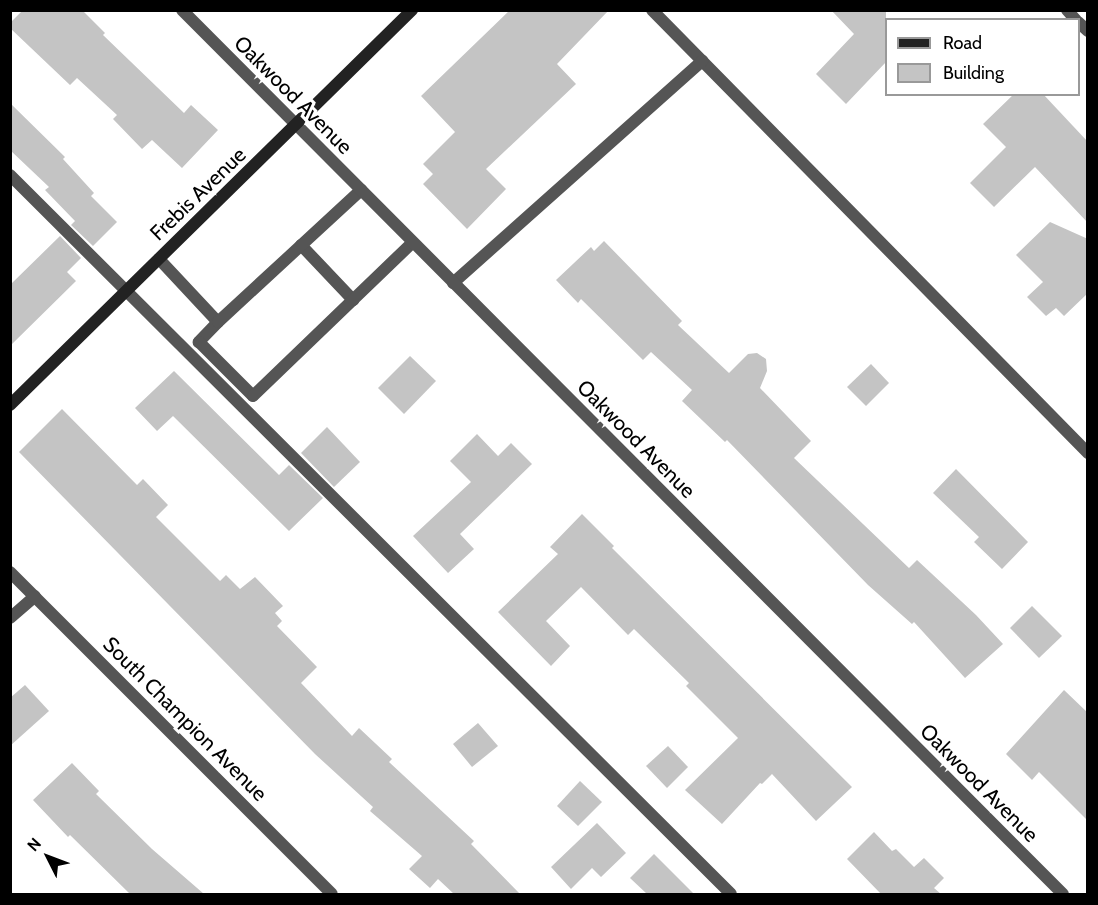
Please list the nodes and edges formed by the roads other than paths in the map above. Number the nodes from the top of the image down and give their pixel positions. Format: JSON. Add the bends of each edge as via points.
{"nodes":[{"id":1,"x":182,"y":10,"type":"edge"},
{"id":2,"x":412,"y":10,"type":"edge"},
{"id":3,"x":652,"y":10,"type":"edge"},
{"id":4,"x":702,"y":61,"type":"junction"},
{"id":5,"x":295,"y":125,"type":"junction"},
{"id":6,"x":10,"y":175,"type":"edge"},
{"id":7,"x":361,"y":190,"type":"junction"},
{"id":8,"x":412,"y":243,"type":"junction"},
{"id":9,"x":301,"y":246,"type":"junction"},
{"id":10,"x":159,"y":259,"type":"junction"},
{"id":11,"x":453,"y":283,"type":"junction"},
{"id":12,"x":128,"y":290,"type":"junction"},
{"id":13,"x":353,"y":300,"type":"junction"},
{"id":14,"x":218,"y":322,"type":"junction"},
{"id":15,"x":10,"y":405,"type":"edge"},
{"id":16,"x":1088,"y":453,"type":"edge"},
{"id":17,"x":10,"y":572,"type":"edge"},
{"id":18,"x":35,"y":596,"type":"junction"},
{"id":19,"x":10,"y":618,"type":"edge"},
{"id":20,"x":332,"y":894,"type":"edge"},
{"id":21,"x":731,"y":894,"type":"edge"},
{"id":22,"x":1063,"y":894,"type":"edge"}],
"edges":[{"from":1,"to":5,"type":"street","name":"Oakwood Avenue"},
{"from":2,"to":5,"type":"main road","name":"Frebis Avenue"},
{"from":3,"to":4,"type":"street"},
{"from":4,"to":11,"type":"street"},
{"from":4,"to":16,"type":"street"},
{"from":5,"to":7,"type":"street","name":"Oakwood Avenue"},
{"from":5,"to":10,"type":"main road","name":"Frebis Avenue"},
{"from":6,"to":12,"type":"street"},
{"from":7,"to":8,"type":"street","name":"Oakwood Avenue"},
{"from":7,"to":9,"type":"street"},
{"from":8,"to":11,"type":"street","name":"Oakwood Avenue"},
{"from":8,"to":13,"type":"street"},
{"from":9,"to":13,"type":"street"},
{"from":9,"to":14,"type":"street"},
{"from":10,"to":12,"type":"main road","name":"Frebis Avenue"},
{"from":10,"to":14,"type":"street"},
{"from":11,"to":22,"type":"street","name":"Oakwood Avenue"},
{"from":12,"to":15,"type":"main road","name":"Frebis Avenue"},
{"from":12,"to":21,"type":"street"},
{"from":13,"to":14,"type":"street","via":[[253,396],[199,342]]},
{"from":17,"to":18,"type":"street","name":"South Champion Avenue"},
{"from":18,"to":19,"type":"street"},
{"from":18,"to":20,"type":"street","name":"South Champion Avenue"}]}
